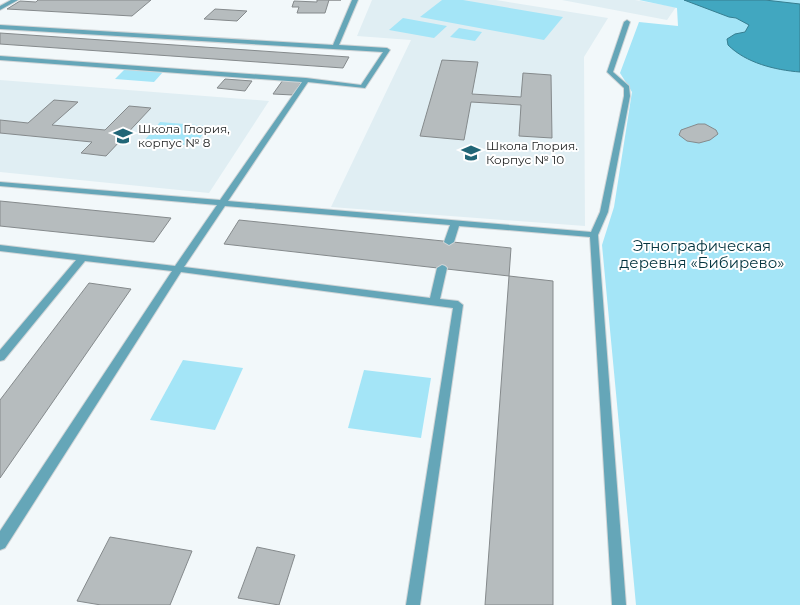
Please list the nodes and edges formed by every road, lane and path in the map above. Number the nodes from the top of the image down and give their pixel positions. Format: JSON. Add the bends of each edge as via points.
{"nodes":[{"id":1,"x":15,"y":0,"type":"edge"},
{"id":2,"x":355,"y":0,"type":"edge"},
{"id":3,"x":0,"y":8,"type":"edge"},
{"id":4,"x":627,"y":22,"type":"dead end"},
{"id":5,"x":0,"y":26,"type":"edge"},
{"id":6,"x":335,"y":47,"type":"junction"},
{"id":7,"x":0,"y":58,"type":"edge"},
{"id":8,"x":306,"y":80,"type":"junction"},
{"id":9,"x":0,"y":184,"type":"edge"},
{"id":10,"x":222,"y":205,"type":"junction"},
{"id":11,"x":455,"y":224,"type":"junction"},
{"id":12,"x":594,"y":235,"type":"junction"},
{"id":13,"x":449,"y":242,"type":"dead end"},
{"id":14,"x":0,"y":248,"type":"edge"},
{"id":15,"x":83,"y":257,"type":"junction"},
{"id":16,"x":442,"y":268,"type":"dead end"},
{"id":17,"x":178,"y":269,"type":"junction"},
{"id":18,"x":434,"y":302,"type":"junction"},
{"id":19,"x":0,"y":357,"type":"edge"},
{"id":20,"x":0,"y":543,"type":"edge"},
{"id":21,"x":413,"y":605,"type":"edge"},
{"id":22,"x":619,"y":605,"type":"edge"}],
"edges":[{"from":1,"to":3,"type":"lane"},
{"from":2,"to":6,"type":"lane"},
{"from":4,"to":12,"type":"lane","via":[[610,72],[627,87],[627,96],[604,212]]},
{"from":5,"to":6,"type":"lane"},
{"from":6,"to":8,"type":"lane","via":[[387,50],[363,87]]},
{"from":7,"to":8,"type":"lane"},
{"from":8,"to":10,"type":"lane"},
{"from":9,"to":10,"type":"lane"},
{"from":10,"to":11,"type":"lane"},
{"from":10,"to":17,"type":"lane"},
{"from":11,"to":12,"type":"lane"},
{"from":11,"to":13,"type":"lane"},
{"from":12,"to":22,"type":"lane"},
{"from":14,"to":15,"type":"lane"},
{"from":15,"to":17,"type":"lane"},
{"from":15,"to":19,"type":"lane"},
{"from":16,"to":18,"type":"lane"},
{"from":17,"to":18,"type":"lane"},
{"from":17,"to":20,"type":"lane"},
{"from":18,"to":21,"type":"lane","via":[[458,305]]}]}
